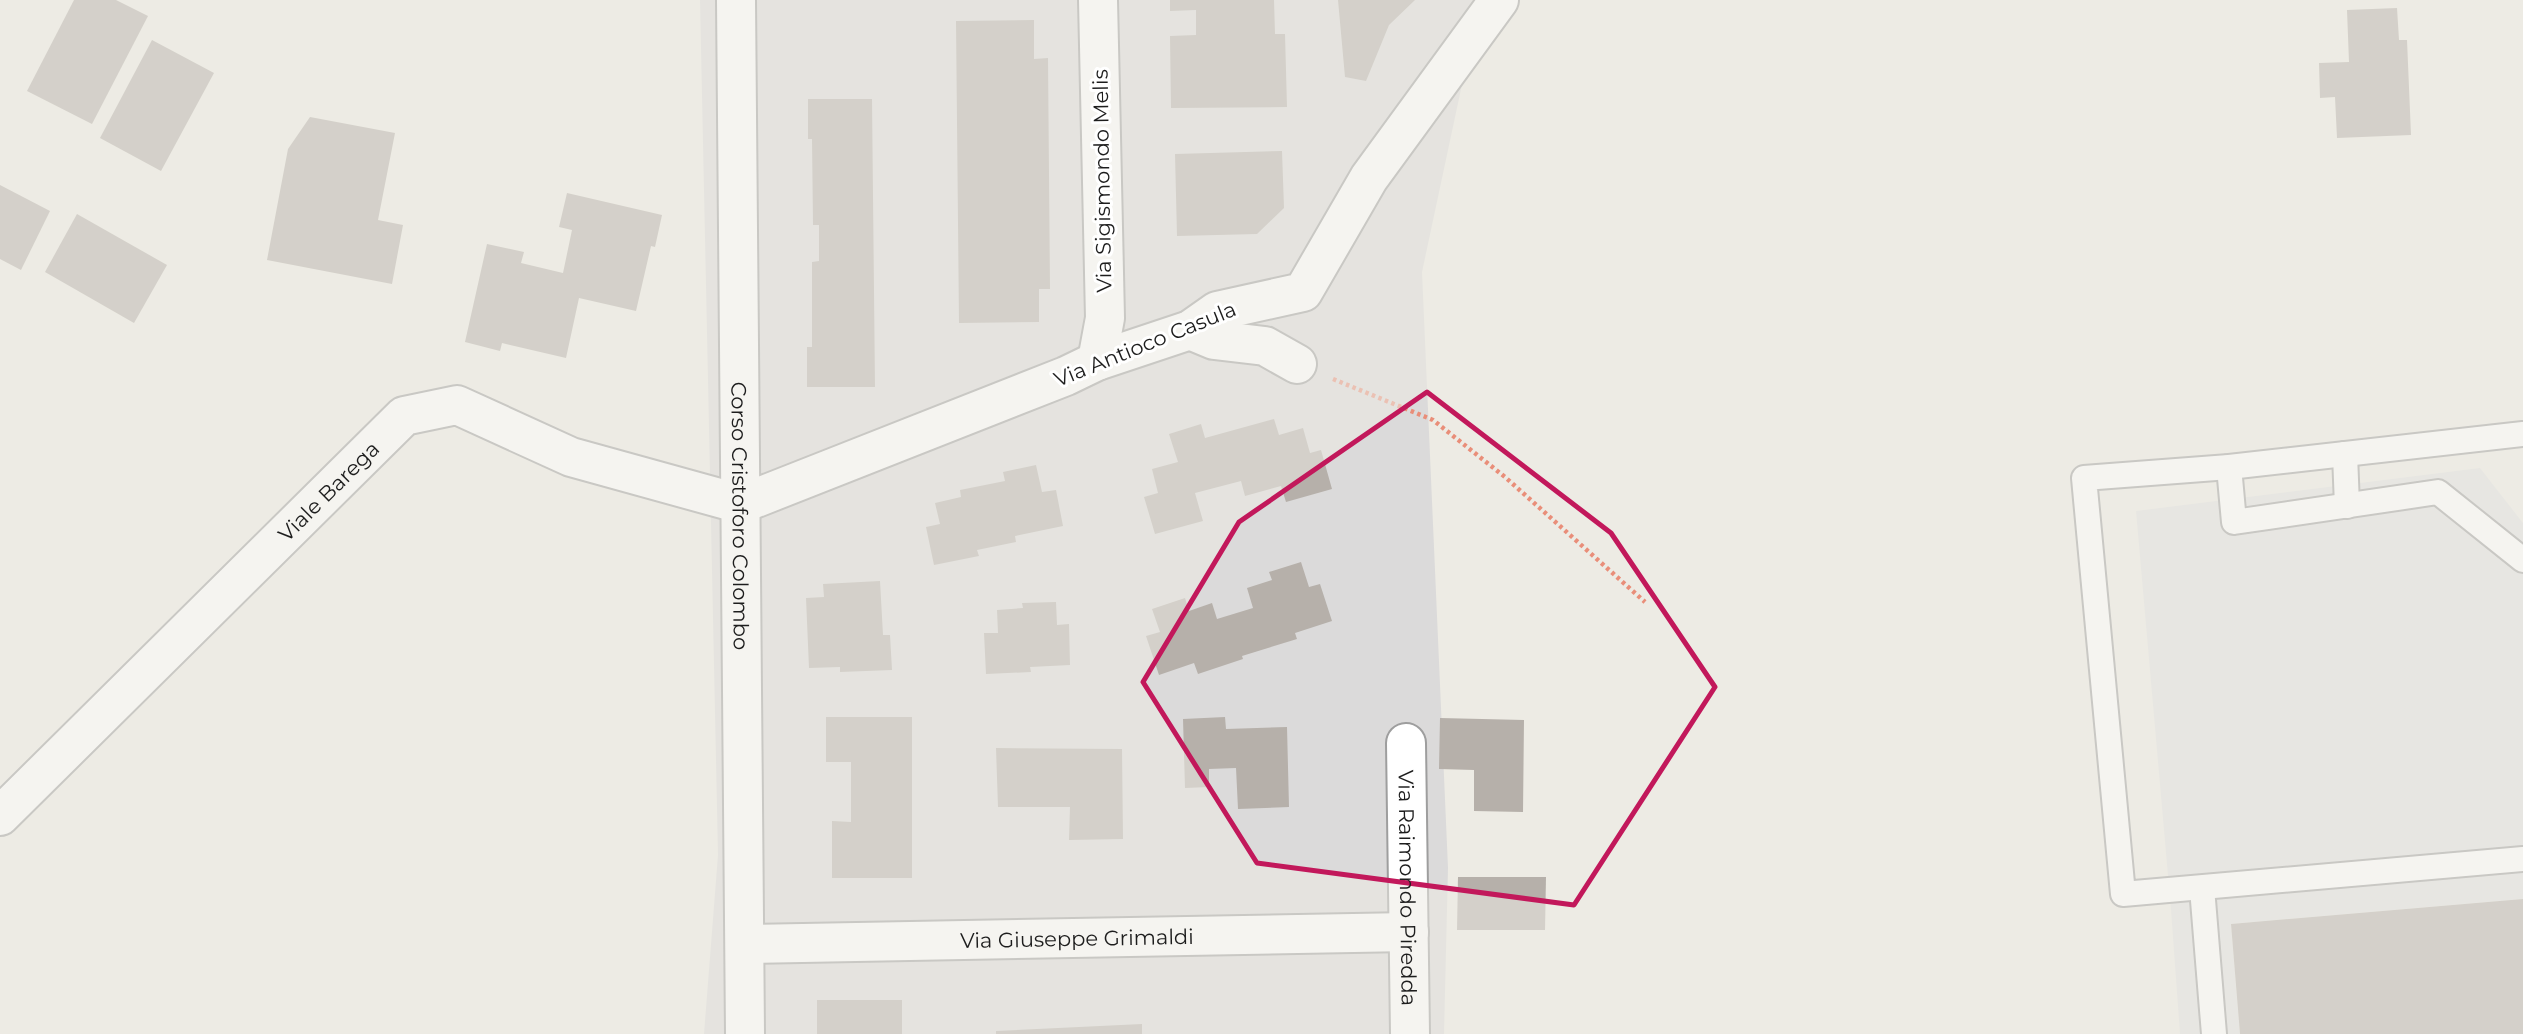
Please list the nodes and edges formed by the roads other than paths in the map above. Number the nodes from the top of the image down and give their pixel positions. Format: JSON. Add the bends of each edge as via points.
{"nodes":[{"id":1,"x":736,"y":0,"type":"edge"},
{"id":2,"x":1098,"y":0,"type":"edge"},
{"id":3,"x":1499,"y":0,"type":"edge"},
{"id":4,"x":1189,"y":330,"type":"junction"},
{"id":5,"x":1097,"y":361,"type":"junction"},
{"id":6,"x":1297,"y":364,"type":"road end"},
{"id":7,"x":2523,"y":434,"type":"edge"},
{"id":8,"x":2345,"y":454,"type":"junction"},
{"id":9,"x":2229,"y":467,"type":"junction"},
{"id":10,"x":741,"y":504,"type":"junction"},
{"id":11,"x":2347,"y":506,"type":"junction"},
{"id":12,"x":2523,"y":560,"type":"edge"},
{"id":13,"x":1406,"y":743,"type":"dead end"},
{"id":14,"x":0,"y":816,"type":"edge"},
{"id":15,"x":2523,"y":859,"type":"edge"},
{"id":16,"x":2202,"y":888,"type":"junction"},
{"id":17,"x":1409,"y":932,"type":"junction"},
{"id":18,"x":745,"y":944,"type":"junction"},
{"id":19,"x":746,"y":1034,"type":"edge"},
{"id":20,"x":1410,"y":1034,"type":"edge"},
{"id":21,"x":2214,"y":1034,"type":"edge"}],
"edges":[{"from":1,"to":10,"type":"street","name":"Corso Cristoforo Colombo"},
{"from":2,"to":5,"type":"street","name":"Via Sigismondo Melis","via":[[1105,318]]},
{"from":3,"to":4,"type":"street","name":"Via Antioco Casula","via":[[1369,178],[1303,292],[1217,312]]},
{"from":4,"to":5,"type":"street","name":"Via Antioco Casula"},
{"from":4,"to":6,"type":"street","via":[[1214,340],[1265,346]]},
{"from":5,"to":10,"type":"street","name":"Via Antioco Casula"},
{"from":7,"to":8,"type":"lane"},
{"from":8,"to":9,"type":"lane"},
{"from":8,"to":11,"type":"lane"},
{"from":9,"to":11,"type":"lane","via":[[2234,522]]},
{"from":9,"to":16,"type":"lane","via":[[2084,478],[2123,894]]},
{"from":10,"to":14,"type":"street","name":"Viale Barega","via":[[571,457],[457,405],[404,416]]},
{"from":10,"to":18,"type":"street","name":"Corso Cristoforo Colombo"},
{"from":11,"to":12,"type":"lane","via":[[2438,492]]},
{"from":13,"to":17,"type":"street","name":"Via Raimondo Piredda"},
{"from":15,"to":16,"type":"lane"},
{"from":16,"to":21,"type":"lane"},
{"from":17,"to":18,"type":"street","name":"Via Giuseppe Grimaldi"},
{"from":17,"to":20,"type":"street","name":"Via Raimondo Piredda"},
{"from":18,"to":19,"type":"street","name":"Corso Cristoforo Colombo"}]}
